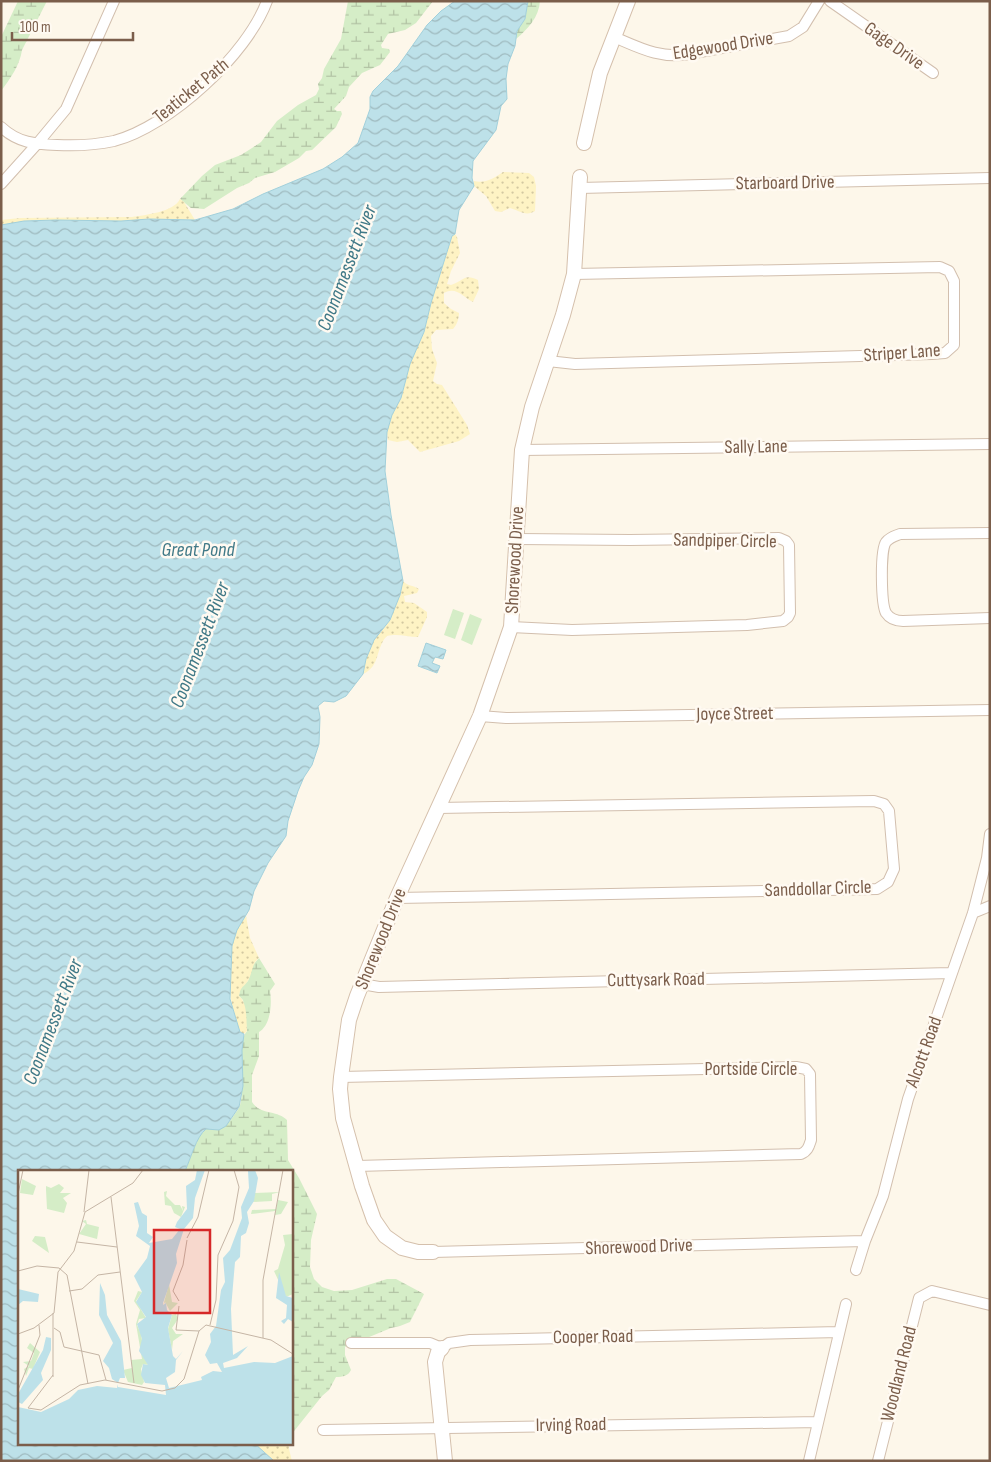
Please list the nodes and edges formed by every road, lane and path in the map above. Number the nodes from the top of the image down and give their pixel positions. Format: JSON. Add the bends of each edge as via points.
{"nodes":[{"id":1,"x":114,"y":1,"type":"edge"},
{"id":2,"x":267,"y":1,"type":"edge"},
{"id":3,"x":628,"y":1,"type":"edge"},
{"id":4,"x":819,"y":1,"type":"edge"},
{"id":5,"x":830,"y":1,"type":"edge"},
{"id":6,"x":614,"y":37,"type":"junction"},
{"id":7,"x":933,"y":73,"type":"dead end"},
{"id":8,"x":1,"y":128,"type":"edge"},
{"id":9,"x":584,"y":143,"type":"dead end"},
{"id":10,"x":37,"y":144,"type":"junction"},
{"id":11,"x":990,"y":178,"type":"edge"},
{"id":12,"x":580,"y":183,"type":"joint"},
{"id":13,"x":1,"y":184,"type":"edge"},
{"id":14,"x":574,"y":274,"type":"junction"},
{"id":15,"x":548,"y":361,"type":"junction"},
{"id":16,"x":990,"y":444,"type":"edge"},
{"id":17,"x":522,"y":450,"type":"junction"},
{"id":18,"x":990,"y":533,"type":"edge"},
{"id":19,"x":518,"y":539,"type":"junction"},
{"id":20,"x":990,"y":618,"type":"edge"},
{"id":21,"x":512,"y":627,"type":"junction"},
{"id":22,"x":990,"y":710,"type":"edge"},
{"id":23,"x":480,"y":716,"type":"junction"},
{"id":24,"x":438,"y":808,"type":"junction"},
{"id":25,"x":990,"y":834,"type":"edge"},
{"id":26,"x":985,"y":881,"type":"edge"},
{"id":27,"x":397,"y":898,"type":"junction"},
{"id":28,"x":990,"y":906,"type":"edge"},
{"id":29,"x":973,"y":913,"type":"junction"},
{"id":30,"x":951,"y":974,"type":"junction"},
{"id":31,"x":362,"y":984,"type":"junction"},
{"id":32,"x":341,"y":1077,"type":"junction"},
{"id":33,"x":357,"y":1166,"type":"junction"},
{"id":34,"x":865,"y":1241,"type":"junction"},
{"id":35,"x":433,"y":1252,"type":"joint"},
{"id":36,"x":856,"y":1270,"type":"dead end"},
{"id":37,"x":846,"y":1304,"type":"dead end"},
{"id":38,"x":990,"y":1305,"type":"edge"},
{"id":39,"x":839,"y":1332,"type":"junction"},
{"id":40,"x":351,"y":1343,"type":"dead end"},
{"id":41,"x":442,"y":1348,"type":"junction"},
{"id":42,"x":818,"y":1422,"type":"junction"},
{"id":43,"x":441,"y":1427,"type":"junction"},
{"id":44,"x":323,"y":1430,"type":"dead end"},
{"id":45,"x":445,"y":1461,"type":"edge"},
{"id":46,"x":809,"y":1461,"type":"edge"},
{"id":47,"x":878,"y":1461,"type":"edge"}],
"edges":[{"from":1,"to":10,"type":"street","via":[[66,109]]},
{"from":2,"to":10,"type":"street","name":"Teaticket Path","via":[[245,42],[230,60],[163,117],[137,132],[97,144]]},
{"from":3,"to":6,"type":"street"},
{"from":4,"to":6,"type":"street","name":"Edgewood Drive","via":[[803,27],[789,36],[698,53],[678,56],[654,54]]},
{"from":5,"to":7,"type":"street","name":"Gage Drive"},
{"from":6,"to":9,"type":"street","via":[[600,73]]},
{"from":8,"to":10,"type":"street","name":"Teaticket Path","via":[[20,140]]},
{"from":10,"to":13,"type":"street"},
{"from":11,"to":12,"type":"street","name":"Starboard Drive"},
{"from":12,"to":14,"type":"street","name":"Shorewood Drive"},
{"from":14,"to":15,"type":"street","name":"Shorewood Drive"},
{"from":14,"to":15,"type":"street","name":"Striper Lane","via":[[940,267],[949,271],[954,281],[954,345],[945,353],[932,354],[575,364]]},
{"from":15,"to":17,"type":"street","name":"Shorewood Drive"},
{"from":16,"to":17,"type":"street","name":"Sally Lane"},
{"from":17,"to":19,"type":"street","name":"Shorewood Drive"},
{"from":18,"to":20,"type":"street","via":[[900,534],[886,542],[882,554],[884,607],[890,617],[897,621]]},
{"from":19,"to":21,"type":"street","name":"Shorewood Drive"},
{"from":19,"to":21,"type":"street","name":"Sandpiper Circle","via":[[779,538],[789,546],[790,613],[783,621],[747,625],[572,630]]},
{"from":21,"to":23,"type":"street","name":"Shorewood Drive"},
{"from":22,"to":23,"type":"street","name":"Joyce Street"},
{"from":23,"to":24,"type":"street","name":"Shorewood Drive"},
{"from":24,"to":27,"type":"street","name":"Shorewood Drive"},
{"from":24,"to":27,"type":"street","name":"Sanddollar Circle","via":[[874,801],[884,804],[889,811],[894,869],[888,882],[877,889]]},
{"from":25,"to":26,"type":"street","name":"Alcott Road"},
{"from":26,"to":29,"type":"street","name":"Alcott Road"},
{"from":27,"to":31,"type":"street","name":"Shorewood Drive"},
{"from":28,"to":29,"type":"street"},
{"from":29,"to":30,"type":"street","name":"Alcott Road"},
{"from":30,"to":31,"type":"street","name":"Cuttysark Road"},
{"from":30,"to":34,"type":"street","name":"Alcott Road","via":[[908,1099],[883,1196]]},
{"from":31,"to":32,"type":"street","name":"Shorewood Drive","via":[[350,1020]]},
{"from":32,"to":33,"type":"street","name":"Shorewood Drive","via":[[343,1118]]},
{"from":32,"to":33,"type":"street","name":"Portside Circle","via":[[796,1067],[806,1069],[810,1074],[811,1140],[801,1154]]},
{"from":33,"to":35,"type":"street","name":"Shorewood Drive","via":[[374,1220],[385,1236],[402,1248]]},
{"from":34,"to":35,"type":"street","name":"Shorewood Drive"},
{"from":34,"to":36,"type":"street","name":"Alcott Road"},
{"from":37,"to":39,"type":"street"},
{"from":38,"to":47,"type":"street","name":"Woodland Road","via":[[941,1292],[928,1292],[919,1298]]},
{"from":39,"to":41,"type":"street","name":"Cooper Road","via":[[470,1340],[449,1343]]},
{"from":39,"to":42,"type":"street"},
{"from":40,"to":41,"type":"street","name":"Cooper Road","via":[[430,1343]]},
{"from":41,"to":43,"type":"street","via":[[435,1362]]},
{"from":42,"to":43,"type":"street","name":"Irving Road"},
{"from":42,"to":46,"type":"street"},
{"from":43,"to":44,"type":"street","name":"Irving Road"},
{"from":43,"to":45,"type":"street"}]}
